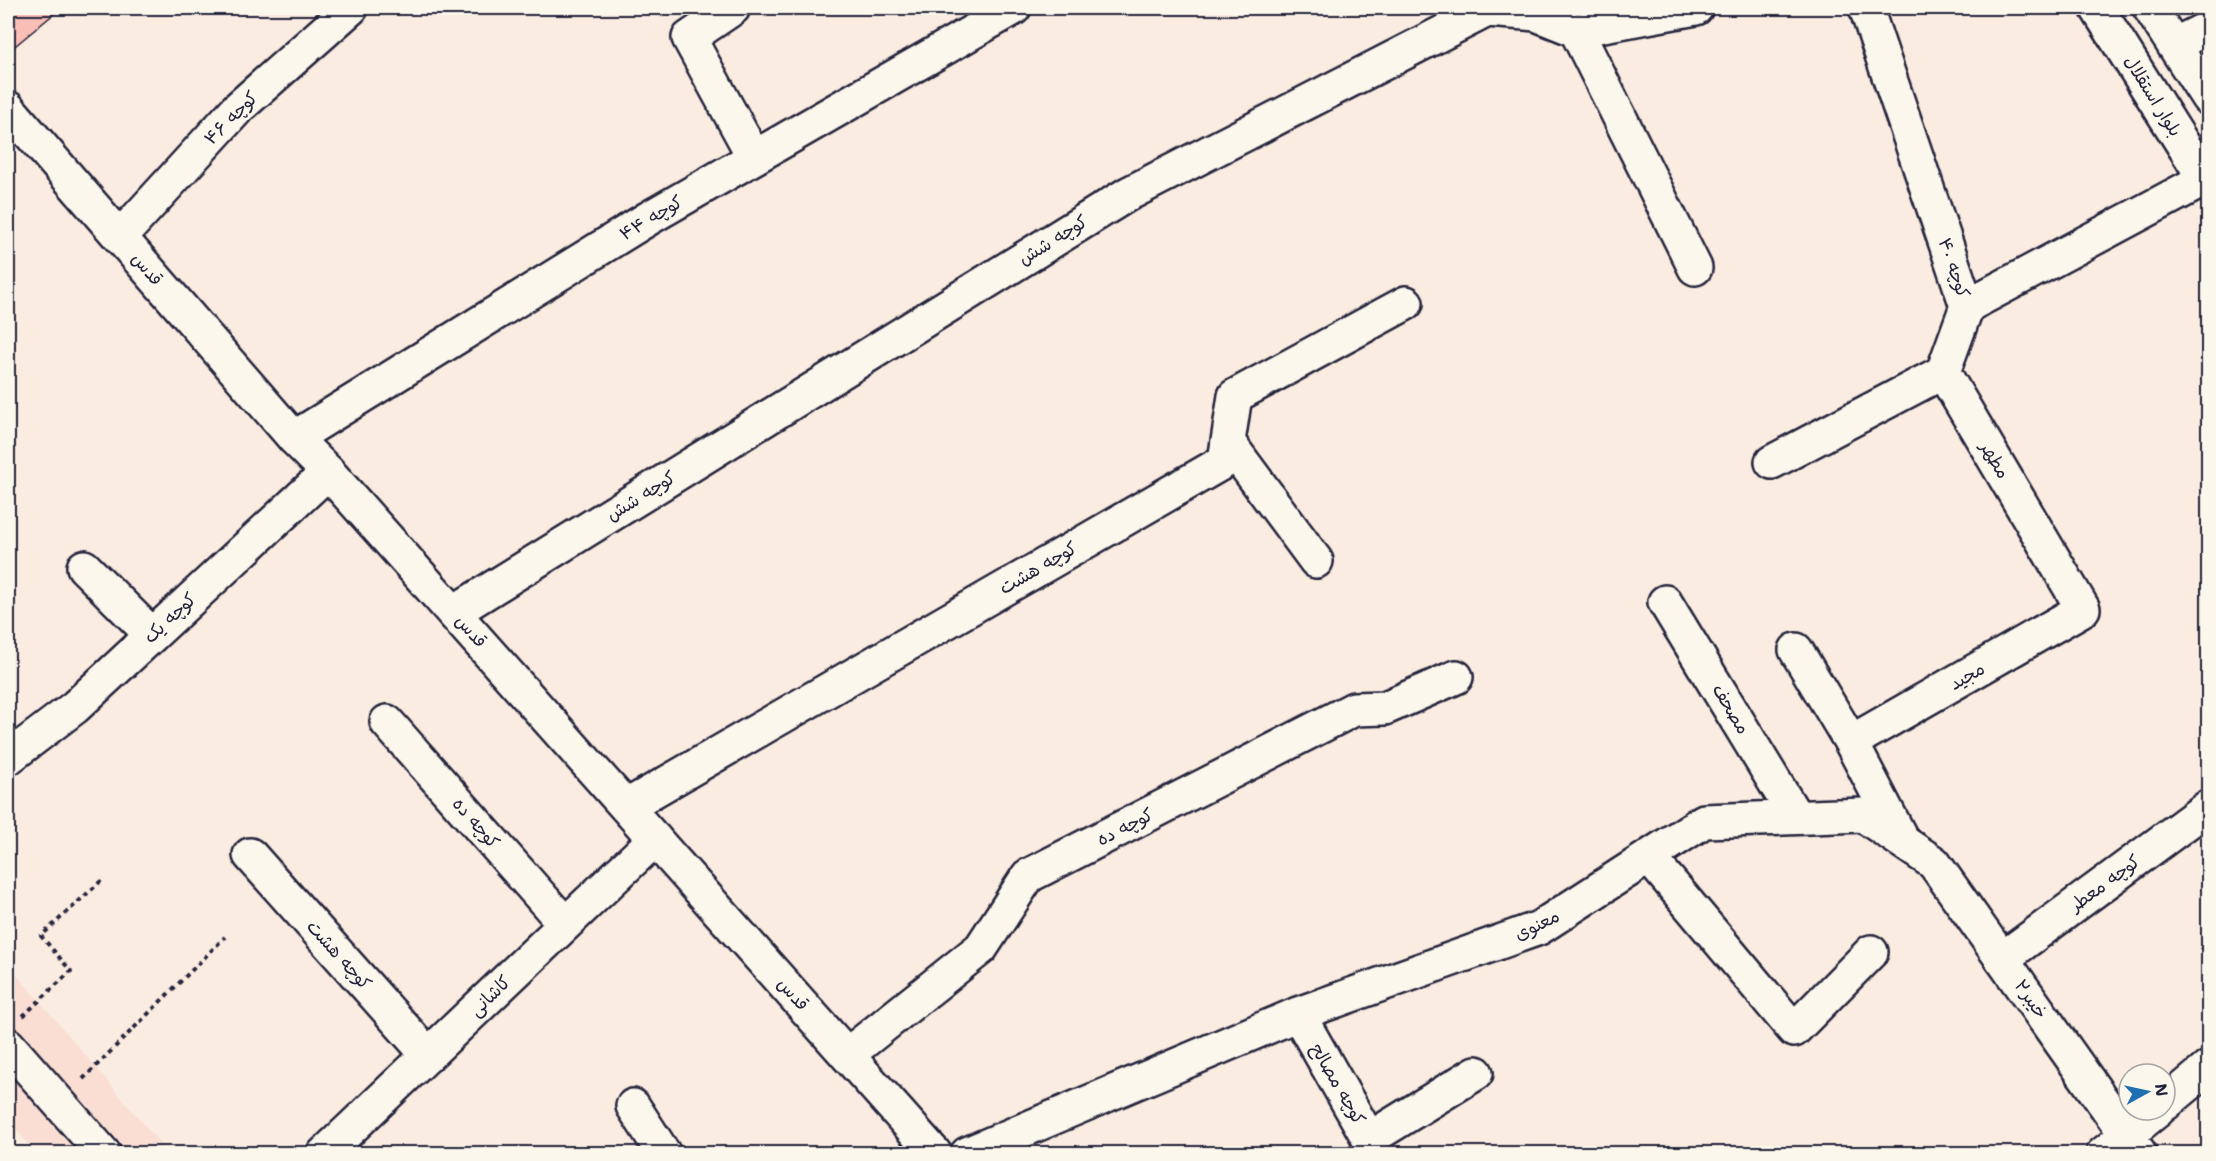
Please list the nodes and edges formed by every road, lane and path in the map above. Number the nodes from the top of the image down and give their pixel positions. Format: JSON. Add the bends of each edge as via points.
{"nodes":[{"id":1,"x":351,"y":8,"type":"edge"},
{"id":2,"x":733,"y":8,"type":"edge"},
{"id":3,"x":1014,"y":8,"type":"edge"},
{"id":4,"x":1696,"y":8,"type":"edge"},
{"id":5,"x":1866,"y":8,"type":"edge"},
{"id":6,"x":2097,"y":8,"type":"edge"},
{"id":7,"x":2150,"y":8,"type":"edge"},
{"id":8,"x":1535,"y":11,"type":"edge"},
{"id":9,"x":2208,"y":28,"type":"edge"},
{"id":10,"x":1576,"y":30,"type":"junction"},
{"id":11,"x":2174,"y":45,"type":"junction"},
{"id":12,"x":2208,"y":98,"type":"edge"},
{"id":13,"x":8,"y":108,"type":"edge"},
{"id":14,"x":754,"y":157,"type":"junction"},
{"id":15,"x":2207,"y":182,"type":"edge"},
{"id":16,"x":120,"y":237,"type":"junction"},
{"id":17,"x":1695,"y":268,"type":"dead end"},
{"id":18,"x":1406,"y":303,"type":"dead end"},
{"id":19,"x":1967,"y":306,"type":"junction"},
{"id":20,"x":1943,"y":372,"type":"junction"},
{"id":21,"x":294,"y":438,"type":"junction"},
{"id":22,"x":1227,"y":442,"type":"junction"},
{"id":23,"x":1772,"y":462,"type":"dead end"},
{"id":24,"x":328,"y":472,"type":"junction"},
{"id":25,"x":1316,"y":561,"type":"dead end"},
{"id":26,"x":84,"y":567,"type":"dead end"},
{"id":27,"x":1665,"y":602,"type":"dead end"},
{"id":28,"x":2082,"y":609,"type":"joint"},
{"id":29,"x":454,"y":612,"type":"junction"},
{"id":30,"x":152,"y":635,"type":"junction"},
{"id":31,"x":1796,"y":650,"type":"dead end"},
{"id":32,"x":1456,"y":677,"type":"dead end"},
{"id":33,"x":387,"y":722,"type":"dead end"},
{"id":34,"x":1851,"y":742,"type":"junction"},
{"id":35,"x":8,"y":758,"type":"edge"},
{"id":36,"x":627,"y":806,"type":"junction"},
{"id":37,"x":2208,"y":807,"type":"edge"},
{"id":38,"x":1796,"y":817,"type":"junction"},
{"id":39,"x":655,"y":839,"type":"junction"},
{"id":40,"x":1904,"y":842,"type":"junction"},
{"id":41,"x":250,"y":855,"type":"dead end"},
{"id":42,"x":1649,"y":856,"type":"junction"},
{"id":43,"x":1934,"y":863,"type":"joint"},
{"id":44,"x":102,"y":880,"type":"dead end"},
{"id":45,"x":565,"y":924,"type":"junction"},
{"id":46,"x":225,"y":937,"type":"dead end"},
{"id":47,"x":1871,"y":952,"type":"dead end"},
{"id":48,"x":2002,"y":959,"type":"junction"},
{"id":49,"x":1298,"y":1014,"type":"junction"},
{"id":50,"x":11,"y":1034,"type":"edge"},
{"id":51,"x":428,"y":1055,"type":"junction"},
{"id":52,"x":847,"y":1055,"type":"junction"},
{"id":53,"x":2208,"y":1068,"type":"edge"},
{"id":54,"x":1476,"y":1073,"type":"dead end"},
{"id":55,"x":2177,"y":1094,"type":"edge"},
{"id":56,"x":59,"y":1103,"type":"junction"},
{"id":57,"x":633,"y":1106,"type":"dead end"},
{"id":58,"x":2147,"y":1122,"type":"edge"},
{"id":59,"x":2124,"y":1148,"type":"edge"},
{"id":60,"x":104,"y":1154,"type":"edge"},
{"id":61,"x":324,"y":1154,"type":"edge"},
{"id":62,"x":664,"y":1154,"type":"edge"},
{"id":63,"x":935,"y":1154,"type":"edge"},
{"id":64,"x":967,"y":1154,"type":"edge"}],
"edges":[{"from":1,"to":16,"type":"street","name":"کوچه ۴۶","via":[[237,109]]},
{"from":2,"to":14,"type":"street","via":[[689,38]]},
{"from":3,"to":14,"type":"street","name":"کوچه ۴۴"},
{"from":4,"to":10,"type":"street"},
{"from":5,"to":19,"type":"street","name":"کوچه ۴۰"},
{"from":6,"to":15,"type":"street","name":"بلوار استقلال"},
{"from":7,"to":11,"type":"street"},
{"from":8,"to":10,"type":"street","name":"کوچه شش"},
{"from":8,"to":29,"type":"street","name":"کوچه شش","via":[[1487,10],[1128,194]]},
{"from":9,"to":11,"type":"street"},
{"from":10,"to":17,"type":"street"},
{"from":11,"to":12,"type":"street"},
{"from":13,"to":16,"type":"street","name":"قدس"},
{"from":14,"to":21,"type":"street","name":"کوچه ۴۴"},
{"from":15,"to":19,"type":"street","name":"کوچه ۴۰"},
{"from":16,"to":21,"type":"street","name":"قدس"},
{"from":18,"to":22,"type":"street","name":"کوچه هشت","via":[[1235,396]]},
{"from":19,"to":20,"type":"street"},
{"from":20,"to":23,"type":"street"},
{"from":20,"to":28,"type":"street","name":"مطهر"},
{"from":21,"to":24,"type":"street","name":"قدس"},
{"from":22,"to":25,"type":"street"},
{"from":22,"to":36,"type":"street","name":"کوچه هشت","via":[[1225,461]]},
{"from":24,"to":29,"type":"street","name":"قدس"},
{"from":24,"to":30,"type":"street","name":"کوچه یک"},
{"from":26,"to":30,"type":"street"},
{"from":27,"to":38,"type":"street","name":"مصحف"},
{"from":28,"to":34,"type":"street","name":"مجید"},
{"from":29,"to":36,"type":"street","name":"قدس"},
{"from":30,"to":35,"type":"street","name":"کوچه یک","via":[[75,707]]},
{"from":31,"to":34,"type":"street"},
{"from":32,"to":52,"type":"street","name":"کوچه ده","via":[[1385,708],[1354,709],[1028,876],[981,948]]},
{"from":33,"to":45,"type":"street","name":"کوچه ده"},
{"from":34,"to":40,"type":"street"},
{"from":36,"to":39,"type":"street","name":"قدس"},
{"from":37,"to":48,"type":"street","name":"کوچه معطر"},
{"from":38,"to":40,"type":"street","name":"معنوی","via":[[1863,815]]},
{"from":38,"to":42,"type":"street","name":"معنوی","via":[[1704,820]]},
{"from":39,"to":45,"type":"street","name":"کاشانی"},
{"from":39,"to":52,"type":"street","name":"قدس"},
{"from":40,"to":43,"type":"street","name":"معنوی"},
{"from":41,"to":51,"type":"street","name":"کوچه هشت"},
{"from":42,"to":47,"type":"street","via":[[1794,1030]]},
{"from":42,"to":49,"type":"street","name":"معنوی","via":[[1539,928]]},
{"from":43,"to":48,"type":"street","name":"خیبر۲"},
{"from":44,"to":50,"type":"path","via":[[41,936],[71,971]]},
{"from":45,"to":51,"type":"street","name":"کاشانی"},
{"from":46,"to":56,"type":"path"},
{"from":48,"to":59,"type":"street","name":"خیبر۲"},
{"from":49,"to":54,"type":"street","name":"کوچه مصالح","via":[[1368,1139]]},
{"from":49,"to":64,"type":"street","name":"معنوی"},
{"from":50,"to":56,"type":"street"},
{"from":51,"to":61,"type":"street","name":"کاشانی"},
{"from":52,"to":63,"type":"street","name":"قدس"},
{"from":53,"to":55,"type":"street"},
{"from":56,"to":60,"type":"street"},
{"from":57,"to":62,"type":"street"},
{"from":58,"to":59,"type":"street"}]}
